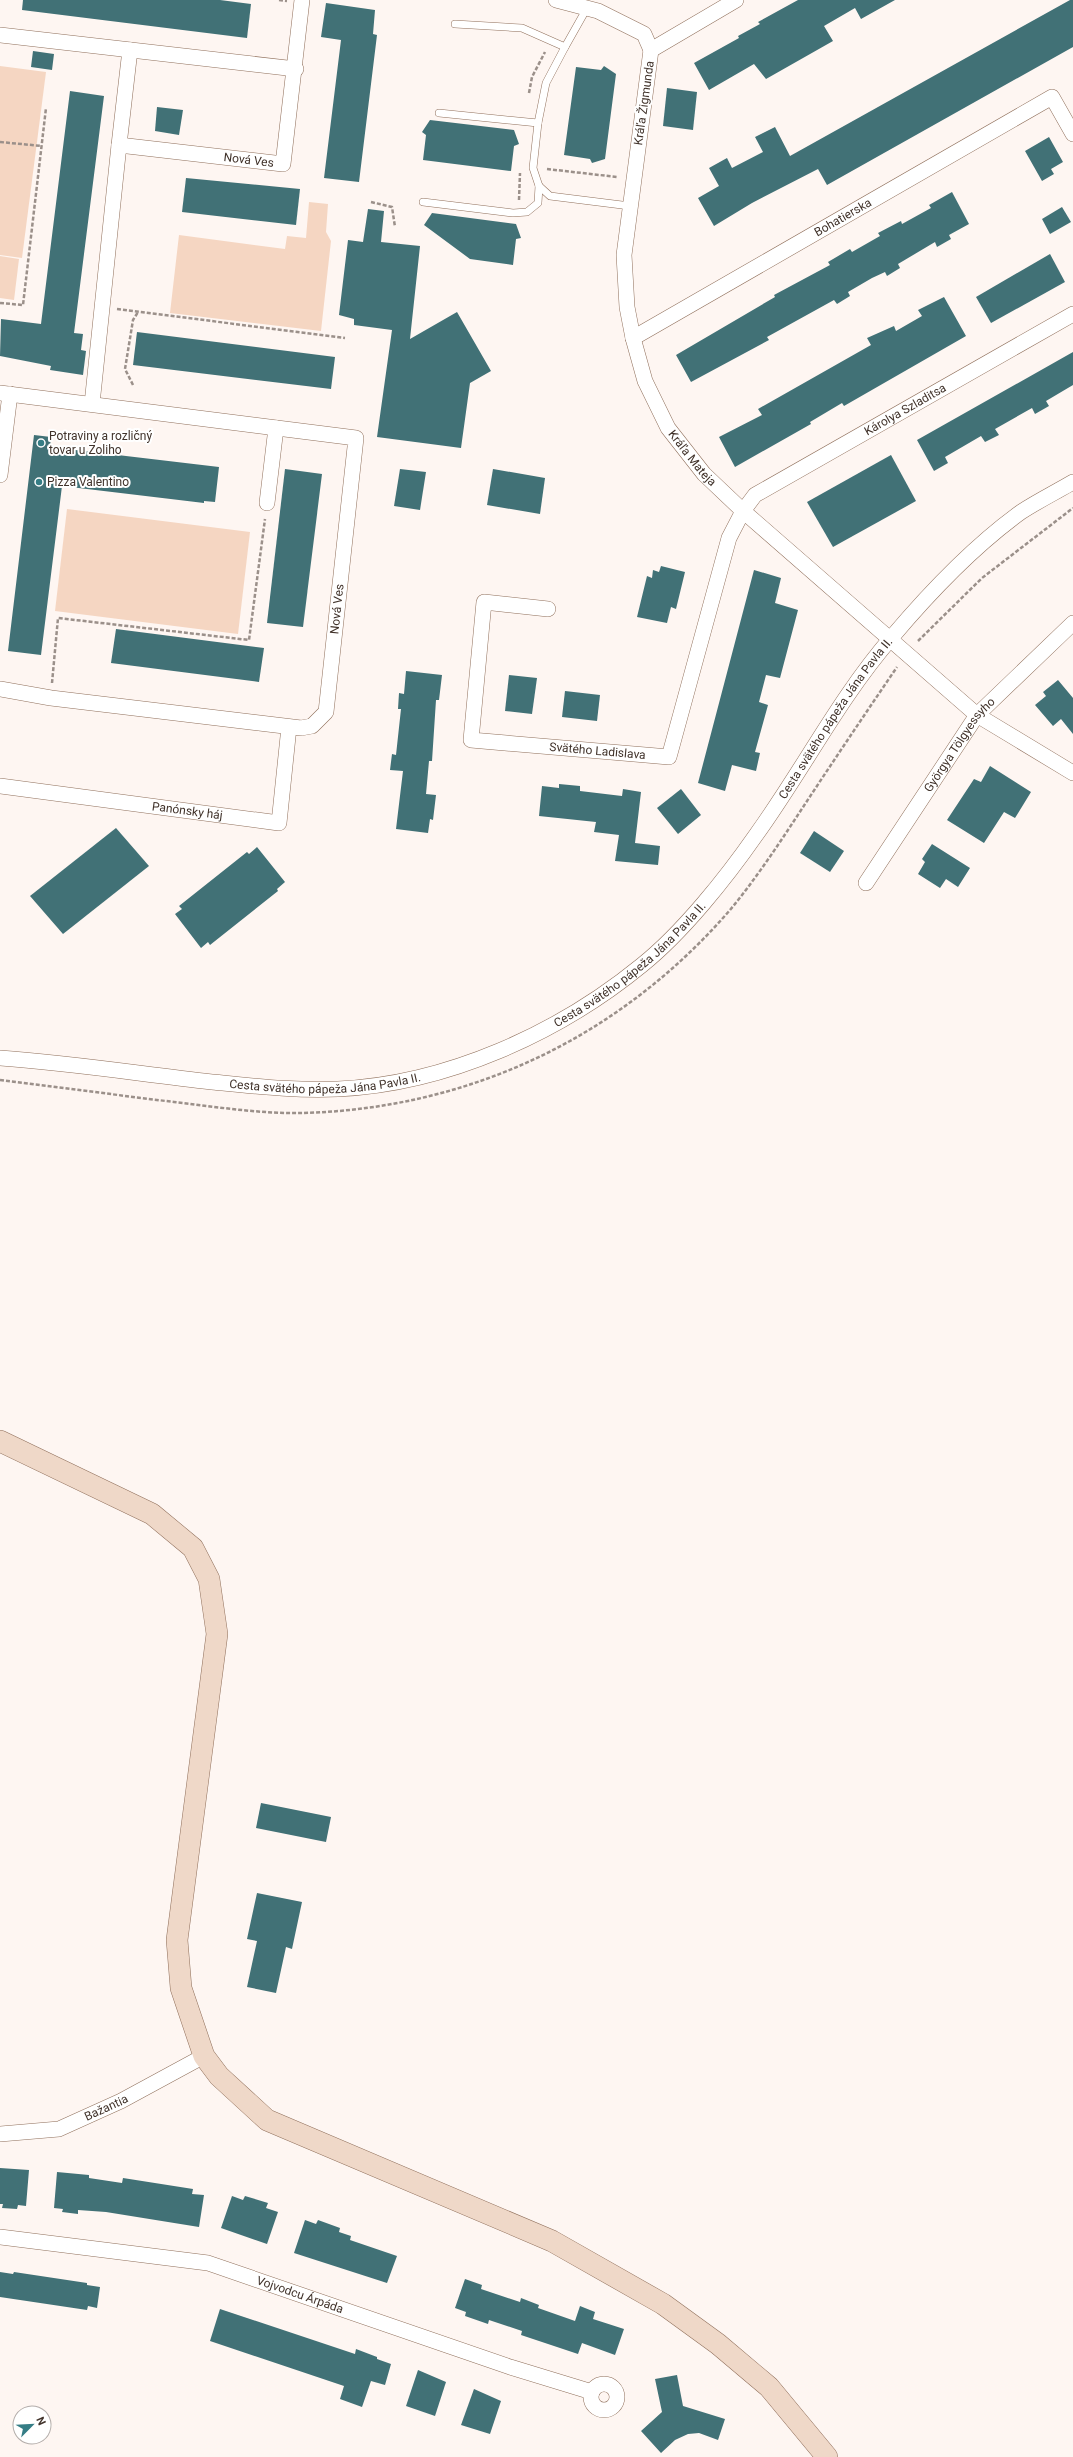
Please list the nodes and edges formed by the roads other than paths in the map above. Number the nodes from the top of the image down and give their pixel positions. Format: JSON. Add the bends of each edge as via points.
{"nodes":[{"id":1,"x":302,"y":0,"type":"edge"},
{"id":2,"x":556,"y":0,"type":"edge"},
{"id":3,"x":736,"y":0,"type":"edge"},
{"id":4,"x":596,"y":6,"type":"edge"},
{"id":5,"x":455,"y":24,"type":"dead end"},
{"id":6,"x":0,"y":35,"type":"edge"},
{"id":7,"x":565,"y":47,"type":"junction"},
{"id":8,"x":130,"y":50,"type":"junction"},
{"id":9,"x":651,"y":50,"type":"junction"},
{"id":10,"x":296,"y":69,"type":"junction"},
{"id":11,"x":439,"y":113,"type":"dead end"},
{"id":12,"x":538,"y":123,"type":"junction"},
{"id":13,"x":1073,"y":134,"type":"edge"},
{"id":14,"x":120,"y":145,"type":"junction"},
{"id":15,"x":539,"y":186,"type":"junction"},
{"id":16,"x":423,"y":202,"type":"dead end"},
{"id":17,"x":630,"y":206,"type":"junction"},
{"id":18,"x":1073,"y":314,"type":"edge"},
{"id":19,"x":633,"y":338,"type":"junction"},
{"id":20,"x":5,"y":394,"type":"edge"},
{"id":21,"x":92,"y":404,"type":"junction"},
{"id":22,"x":276,"y":428,"type":"junction"},
{"id":23,"x":0,"y":475,"type":"edge"},
{"id":24,"x":1073,"y":482,"type":"edge"},
{"id":25,"x":267,"y":502,"type":"road end"},
{"id":26,"x":743,"y":511,"type":"junction"},
{"id":27,"x":548,"y":610,"type":"dead end"},
{"id":28,"x":1073,"y":622,"type":"edge"},
{"id":29,"x":890,"y":638,"type":"junction"},
{"id":30,"x":0,"y":689,"type":"edge"},
{"id":31,"x":977,"y":715,"type":"junction"},
{"id":32,"x":289,"y":727,"type":"junction"},
{"id":33,"x":1073,"y":773,"type":"edge"},
{"id":34,"x":0,"y":786,"type":"edge"},
{"id":35,"x":866,"y":883,"type":"dead end"},
{"id":36,"x":0,"y":1058,"type":"edge"},
{"id":37,"x":0,"y":1441,"type":"edge"},
{"id":38,"x":204,"y":2056,"type":"junction"},
{"id":39,"x":0,"y":2134,"type":"edge"},
{"id":40,"x":0,"y":2237,"type":"edge"},
{"id":41,"x":592,"y":2392,"type":"dead end"},
{"id":42,"x":828,"y":2457,"type":"edge"}],
"edges":[{"from":1,"to":10,"type":"street","name":"Nová Ves"},
{"from":2,"to":4,"type":"street"},
{"from":3,"to":9,"type":"street","name":"Kráľa Žigmunda"},
{"from":4,"to":7,"type":"lane"},
{"from":4,"to":9,"type":"street","via":[[644,34]]},
{"from":5,"to":7,"type":"lane","via":[[522,28]]},
{"from":6,"to":8,"type":"street"},
{"from":7,"to":12,"type":"lane","via":[[546,83]]},
{"from":8,"to":10,"type":"street"},
{"from":8,"to":14,"type":"street"},
{"from":9,"to":17,"type":"street","name":"Kráľa Žigmunda"},
{"from":10,"to":14,"type":"street","name":"Nová Ves","via":[[283,164]]},
{"from":11,"to":12,"type":"lane"},
{"from":12,"to":15,"type":"lane","via":[[534,168]]},
{"from":13,"to":19,"type":"street","name":"Bohatierska","via":[[1052,97]]},
{"from":14,"to":21,"type":"street"},
{"from":15,"to":16,"type":"lane","via":[[538,203],[527,212]]},
{"from":15,"to":17,"type":"lane","via":[[550,196]]},
{"from":17,"to":19,"type":"street","name":"Kráľa Mateja","via":[[624,255],[627,307]]},
{"from":18,"to":26,"type":"street","name":"Károlya Szladitsa","via":[[755,495]]},
{"from":19,"to":26,"type":"street","name":"Kráľa Mateja","via":[[645,381],[668,428],[704,474]]},
{"from":20,"to":21,"type":"street","name":"Nová Ves"},
{"from":20,"to":23,"type":"street","name":"Nová Ves"},
{"from":21,"to":22,"type":"street","name":"Nová Ves"},
{"from":22,"to":25,"type":"street"},
{"from":22,"to":32,"type":"street","name":"Nová Ves","via":[[356,438],[326,712],[312,726]]},
{"from":24,"to":29,"type":"street","name":"Cesta svätého pápeža Jána Pavla II.","via":[[1022,512],[977,550]]},
{"from":26,"to":27,"type":"street","name":"Svätého Ladislava","via":[[729,538],[669,757],[471,740],[484,602]]},
{"from":26,"to":29,"type":"street","name":"Kráľa Mateja"},
{"from":28,"to":31,"type":"street","name":"Györgya Tölgyessyho"},
{"from":29,"to":31,"type":"street","name":"Kráľa Mateja"},
{"from":29,"to":36,"type":"street","name":"Cesta svätého pápeža Jána Pavla II.","via":[[834,713],[756,835],[692,916],[644,964],[587,1006],[511,1045],[455,1067],[398,1082],[339,1089],[266,1087]]},
{"from":30,"to":32,"type":"street","name":"Nová Ves","via":[[51,698]]},
{"from":31,"to":33,"type":"street","name":"Kráľa Mateja"},
{"from":31,"to":35,"type":"street","name":"Györgya Tölgyessyho"},
{"from":32,"to":34,"type":"street","name":"Panónsky háj","via":[[279,823]]},
{"from":37,"to":38,"type":"street","via":[[152,1514],[193,1548],[209,1579],[217,1634],[177,1940],[181,1988]]},
{"from":38,"to":39,"type":"street","name":"Bažantia","via":[[121,2101],[59,2129]]},
{"from":38,"to":42,"type":"street","via":[[219,2076],[267,2120],[552,2241],[663,2304],[718,2344],[769,2387]]},
{"from":40,"to":41,"type":"street","name":"Vojvodcu Árpáda","via":[[208,2263],[510,2367]]}]}
